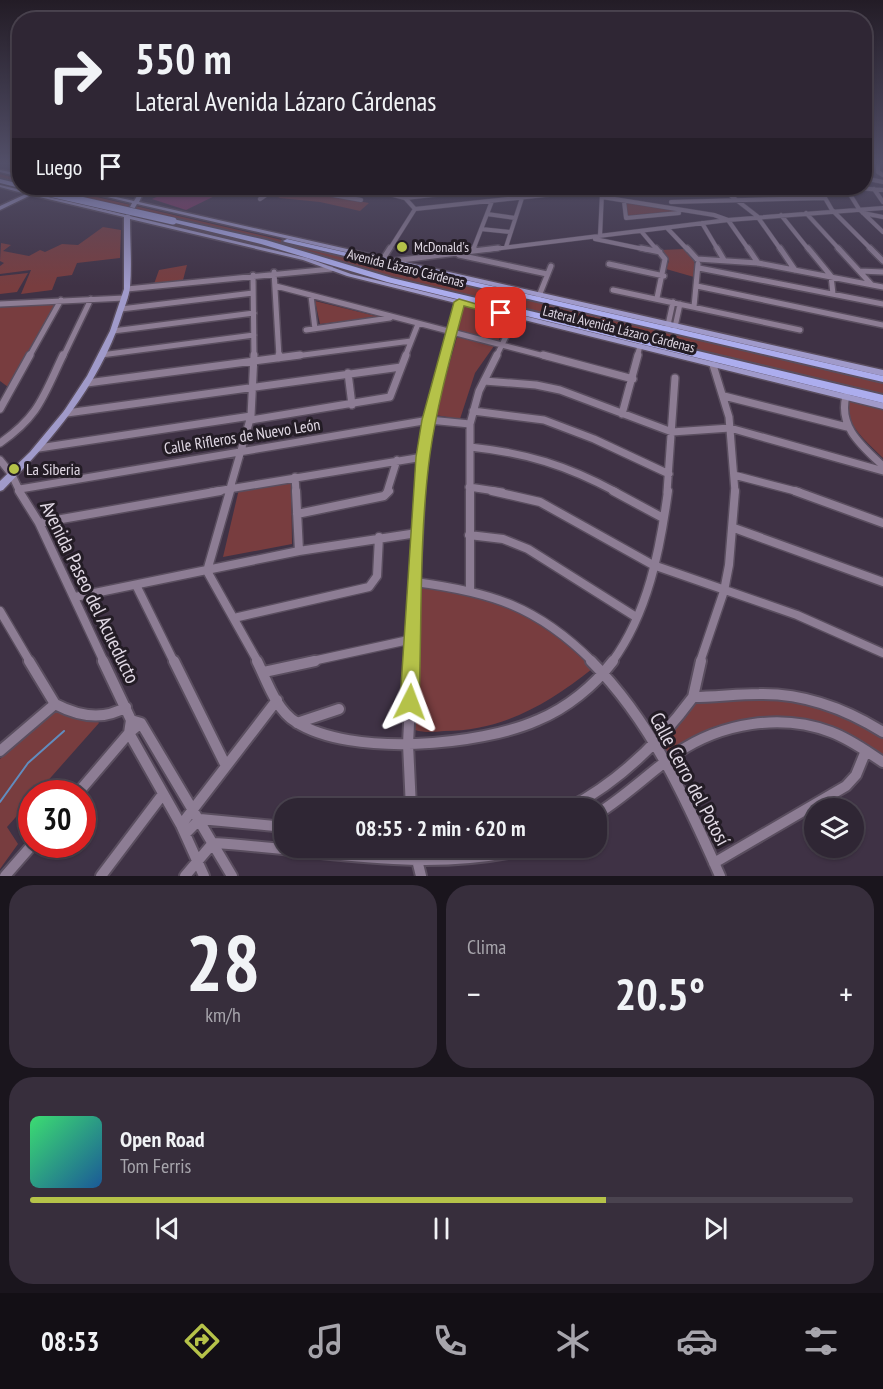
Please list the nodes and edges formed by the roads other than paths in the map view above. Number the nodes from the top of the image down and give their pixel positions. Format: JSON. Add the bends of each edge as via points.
{"nodes":[{"id":1,"x":77,"y":205,"type":"edge"},
{"id":2,"x":105,"y":205,"type":"edge"},
{"id":3,"x":120,"y":205,"type":"edge"},
{"id":4,"x":121,"y":205,"type":"edge"},
{"id":5,"x":133,"y":205,"type":"edge"},
{"id":6,"x":148,"y":205,"type":"edge"},
{"id":7,"x":411,"y":205,"type":"edge"},
{"id":8,"x":455,"y":205,"type":"edge"},
{"id":9,"x":491,"y":205,"type":"edge"},
{"id":10,"x":520,"y":205,"type":"edge"},
{"id":11,"x":602,"y":205,"type":"edge"},
{"id":12,"x":624,"y":205,"type":"edge"},
{"id":13,"x":646,"y":205,"type":"edge"},
{"id":14,"x":743,"y":205,"type":"edge"},
{"id":15,"x":829,"y":205,"type":"edge"},
{"id":16,"x":857,"y":205,"type":"edge"},
{"id":17,"x":85,"y":207,"type":"junction"},
{"id":18,"x":883,"y":208,"type":"edge"},
{"id":19,"x":415,"y":209,"type":"junction"},
{"id":20,"x":859,"y":209,"type":"junction"},
{"id":21,"x":170,"y":210,"type":"junction"},
{"id":22,"x":832,"y":210,"type":"junction"},
{"id":23,"x":843,"y":210,"type":"junction"},
{"id":24,"x":687,"y":212,"type":"junction"},
{"id":25,"x":806,"y":213,"type":"junction"},
{"id":26,"x":864,"y":213,"type":"junction"},
{"id":27,"x":487,"y":214,"type":"junction"},
{"id":28,"x":781,"y":215,"type":"junction"},
{"id":29,"x":127,"y":217,"type":"junction"},
{"id":30,"x":646,"y":217,"type":"junction"},
{"id":31,"x":883,"y":217,"type":"edge"},
{"id":32,"x":515,"y":218,"type":"junction"},
{"id":33,"x":758,"y":218,"type":"junction"},
{"id":34,"x":176,"y":219,"type":"junction"},
{"id":35,"x":728,"y":220,"type":"junction"},
{"id":36,"x":153,"y":223,"type":"junction"},
{"id":37,"x":702,"y":223,"type":"junction"},
{"id":38,"x":667,"y":228,"type":"junction"},
{"id":39,"x":481,"y":229,"type":"junction"},
{"id":40,"x":658,"y":229,"type":"junction"},
{"id":41,"x":641,"y":231,"type":"junction"},
{"id":42,"x":511,"y":232,"type":"junction"},
{"id":43,"x":883,"y":232,"type":"edge"},
{"id":44,"x":600,"y":236,"type":"junction"},
{"id":45,"x":588,"y":237,"type":"junction"},
{"id":46,"x":506,"y":247,"type":"junction"},
{"id":47,"x":473,"y":251,"type":"junction"},
{"id":48,"x":660,"y":252,"type":"junction"},
{"id":49,"x":452,"y":254,"type":"junction"},
{"id":50,"x":697,"y":258,"type":"junction"},
{"id":51,"x":383,"y":259,"type":"junction"},
{"id":52,"x":724,"y":260,"type":"junction"},
{"id":53,"x":393,"y":261,"type":"junction"},
{"id":54,"x":883,"y":261,"type":"edge"},
{"id":55,"x":758,"y":263,"type":"junction"},
{"id":56,"x":609,"y":264,"type":"dead end"},
{"id":57,"x":550,"y":266,"type":"dead end"},
{"id":58,"x":419,"y":267,"type":"junction"},
{"id":59,"x":699,"y":268,"type":"junction"},
{"id":60,"x":331,"y":269,"type":"junction"},
{"id":61,"x":795,"y":270,"type":"junction"},
{"id":62,"x":860,"y":271,"type":"junction"},
{"id":63,"x":274,"y":272,"type":"junction"},
{"id":64,"x":883,"y":272,"type":"edge"},
{"id":65,"x":547,"y":274,"type":"junction"},
{"id":66,"x":253,"y":275,"type":"junction"},
{"id":67,"x":664,"y":276,"type":"junction"},
{"id":68,"x":831,"y":276,"type":"junction"},
{"id":69,"x":447,"y":279,"type":"junction"},
{"id":70,"x":379,"y":281,"type":"junction"},
{"id":71,"x":408,"y":284,"type":"junction"},
{"id":72,"x":872,"y":285,"type":"junction"},
{"id":73,"x":276,"y":286,"type":"junction"},
{"id":74,"x":698,"y":286,"type":"junction"},
{"id":75,"x":883,"y":287,"type":"edge"},
{"id":76,"x":613,"y":290,"type":"dead end"},
{"id":77,"x":126,"y":293,"type":"junction"},
{"id":78,"x":253,"y":293,"type":"junction"},
{"id":79,"x":833,"y":294,"type":"junction"},
{"id":80,"x":311,"y":296,"type":"junction"},
{"id":81,"x":540,"y":298,"type":"junction"},
{"id":82,"x":657,"y":298,"type":"junction"},
{"id":83,"x":91,"y":299,"type":"junction"},
{"id":84,"x":61,"y":300,"type":"junction"},
{"id":85,"x":473,"y":300,"type":"junction"},
{"id":86,"x":459,"y":302,"type":"junction"},
{"id":87,"x":673,"y":302,"type":"junction"},
{"id":88,"x":0,"y":304,"type":"edge"},
{"id":89,"x":680,"y":304,"type":"junction"},
{"id":90,"x":883,"y":304,"type":"edge"},
{"id":91,"x":580,"y":305,"type":"junction"},
{"id":92,"x":694,"y":307,"type":"junction"},
{"id":93,"x":121,"y":309,"type":"junction"},
{"id":94,"x":254,"y":313,"type":"junction"},
{"id":95,"x":501,"y":313,"type":"junction"},
{"id":96,"x":608,"y":315,"type":"junction"},
{"id":97,"x":520,"y":317,"type":"junction"},
{"id":98,"x":395,"y":318,"type":"junction"},
{"id":99,"x":550,"y":318,"type":"junction"},
{"id":100,"x":418,"y":324,"type":"junction"},
{"id":101,"x":883,"y":325,"type":"edge"},
{"id":102,"x":651,"y":326,"type":"junction"},
{"id":103,"x":671,"y":326,"type":"junction"},
{"id":104,"x":315,"y":329,"type":"junction"},
{"id":105,"x":306,"y":330,"type":"dead end"},
{"id":106,"x":689,"y":330,"type":"junction"},
{"id":107,"x":800,"y":330,"type":"dead end"},
{"id":108,"x":113,"y":331,"type":"junction"},
{"id":109,"x":451,"y":333,"type":"junction"},
{"id":110,"x":254,"y":335,"type":"junction"},
{"id":111,"x":411,"y":341,"type":"junction"},
{"id":112,"x":501,"y":345,"type":"junction"},
{"id":113,"x":640,"y":346,"type":"junction"},
{"id":114,"x":101,"y":355,"type":"junction"},
{"id":115,"x":706,"y":356,"type":"junction"},
{"id":116,"x":279,"y":358,"type":"junction"},
{"id":117,"x":254,"y":361,"type":"junction"},
{"id":118,"x":839,"y":364,"type":"joint"},
{"id":119,"x":718,"y":366,"type":"junction"},
{"id":120,"x":401,"y":367,"type":"junction"},
{"id":121,"x":348,"y":373,"type":"junction"},
{"id":122,"x":880,"y":376,"type":"edge"},
{"id":123,"x":675,"y":378,"type":"dead end"},
{"id":124,"x":633,"y":379,"type":"junction"},
{"id":125,"x":484,"y":381,"type":"junction"},
{"id":126,"x":87,"y":383,"type":"junction"},
{"id":127,"x":254,"y":385,"type":"junction"},
{"id":128,"x":826,"y":385,"type":"junction"},
{"id":129,"x":724,"y":396,"type":"junction"},
{"id":130,"x":846,"y":396,"type":"junction"},
{"id":131,"x":883,"y":399,"type":"edge"},
{"id":132,"x":1,"y":403,"type":"edge"},
{"id":133,"x":352,"y":405,"type":"junction"},
{"id":134,"x":883,"y":406,"type":"edge"},
{"id":135,"x":473,"y":411,"type":"junction"},
{"id":136,"x":67,"y":413,"type":"junction"},
{"id":137,"x":622,"y":414,"type":"junction"},
{"id":138,"x":251,"y":418,"type":"junction"},
{"id":139,"x":429,"y":420,"type":"junction"},
{"id":140,"x":470,"y":424,"type":"junction"},
{"id":141,"x":847,"y":427,"type":"junction"},
{"id":142,"x":730,"y":428,"type":"junction"},
{"id":143,"x":672,"y":432,"type":"junction"},
{"id":144,"x":0,"y":443,"type":"edge"},
{"id":145,"x":470,"y":447,"type":"junction"},
{"id":146,"x":39,"y":448,"type":"junction"},
{"id":147,"x":242,"y":450,"type":"junction"},
{"id":148,"x":423,"y":457,"type":"junction"},
{"id":149,"x":0,"y":460,"type":"edge"},
{"id":150,"x":397,"y":460,"type":"junction"},
{"id":151,"x":883,"y":466,"type":"edge"},
{"id":152,"x":883,"y":471,"type":"edge"},
{"id":153,"x":669,"y":474,"type":"junction"},
{"id":154,"x":734,"y":476,"type":"junction"},
{"id":155,"x":295,"y":477,"type":"junction"},
{"id":156,"x":9,"y":482,"type":"edge"},
{"id":157,"x":468,"y":487,"type":"junction"},
{"id":158,"x":230,"y":489,"type":"junction"},
{"id":159,"x":297,"y":514,"type":"junction"},
{"id":160,"x":663,"y":518,"type":"junction"},
{"id":161,"x":883,"y":522,"type":"edge"},
{"id":162,"x":39,"y":523,"type":"junction"},
{"id":163,"x":734,"y":528,"type":"junction"},
{"id":164,"x":417,"y":534,"type":"junction"},
{"id":165,"x":469,"y":535,"type":"junction"},
{"id":166,"x":379,"y":537,"type":"junction"},
{"id":167,"x":299,"y":551,"type":"junction"},
{"id":168,"x":653,"y":565,"type":"junction"},
{"id":169,"x":207,"y":571,"type":"junction"},
{"id":170,"x":415,"y":582,"type":"junction"},
{"id":171,"x":883,"y":582,"type":"edge"},
{"id":172,"x":136,"y":585,"type":"junction"},
{"id":173,"x":470,"y":589,"type":"junction"},
{"id":174,"x":724,"y":591,"type":"junction"},
{"id":175,"x":75,"y":597,"type":"junction"},
{"id":176,"x":0,"y":610,"type":"edge"},
{"id":177,"x":636,"y":617,"type":"junction"},
{"id":178,"x":234,"y":618,"type":"junction"},
{"id":179,"x":413,"y":639,"type":"junction"},
{"id":180,"x":883,"y":652,"type":"edge"},
{"id":181,"x":264,"y":672,"type":"junction"},
{"id":182,"x":604,"y":672,"type":"junction"},
{"id":183,"x":693,"y":697,"type":"junction"},
{"id":184,"x":277,"y":700,"type":"junction"},
{"id":185,"x":55,"y":704,"type":"junction"},
{"id":186,"x":126,"y":707,"type":"junction"},
{"id":187,"x":339,"y":709,"type":"dead end"},
{"id":188,"x":136,"y":722,"type":"junction"},
{"id":189,"x":297,"y":723,"type":"junction"},
{"id":190,"x":883,"y":732,"type":"edge"},
{"id":191,"x":129,"y":734,"type":"junction"},
{"id":192,"x":654,"y":742,"type":"junction"},
{"id":193,"x":408,"y":744,"type":"junction"},
{"id":194,"x":0,"y":751,"type":"edge"},
{"id":195,"x":866,"y":753,"type":"junction"},
{"id":196,"x":664,"y":762,"type":"junction"},
{"id":197,"x":883,"y":762,"type":"edge"},
{"id":198,"x":226,"y":766,"type":"junction"},
{"id":199,"x":89,"y":780,"type":"edge"},
{"id":200,"x":163,"y":794,"type":"junction"},
{"id":201,"x":411,"y":798,"type":"edge"},
{"id":202,"x":587,"y":798,"type":"edge"},
{"id":203,"x":607,"y":807,"type":"edge"},
{"id":204,"x":196,"y":814,"type":"junction"},
{"id":205,"x":274,"y":825,"type":"edge"},
{"id":206,"x":183,"y":830,"type":"junction"},
{"id":207,"x":213,"y":843,"type":"junction"},
{"id":208,"x":21,"y":858,"type":"edge"},
{"id":209,"x":416,"y":858,"type":"edge"},
{"id":210,"x":489,"y":858,"type":"edge"},
{"id":211,"x":196,"y":860,"type":"junction"},
{"id":212,"x":417,"y":863,"type":"junction"},
{"id":213,"x":714,"y":863,"type":"junction"},
{"id":214,"x":5,"y":876,"type":"edge"},
{"id":215,"x":101,"y":876,"type":"edge"},
{"id":216,"x":185,"y":876,"type":"edge"},
{"id":217,"x":204,"y":876,"type":"edge"},
{"id":218,"x":232,"y":876,"type":"edge"},
{"id":219,"x":421,"y":876,"type":"edge"},
{"id":220,"x":720,"y":876,"type":"edge"}],
"edges":[{"from":1,"to":17,"type":"main road","name":"Lateral Avenida Lázaro Cárdenas"},
{"from":2,"to":34,"type":"highway","name":"Avenida Lázaro Cárdenas","bridge":true},
{"from":3,"to":34,"type":"highway","name":"Avenida Lázaro Cárdenas"},
{"from":4,"to":17,"type":"main road"},
{"from":5,"to":29,"type":"main road"},
{"from":6,"to":21,"type":"main road","name":"Lateral Avenida Lázaro Cárdenas"},
{"from":7,"to":19,"type":"street"},
{"from":8,"to":19,"type":"street"},
{"from":9,"to":27,"type":"street"},
{"from":10,"to":32,"type":"street"},
{"from":11,"to":44,"type":"street"},
{"from":12,"to":30,"type":"street","via":[[623,216],[628,219]]},
{"from":13,"to":24,"type":"street"},
{"from":14,"to":33,"type":"street"},
{"from":15,"to":22,"type":"street"},
{"from":16,"to":20,"type":"street"},
{"from":17,"to":29,"type":"main road","name":"Lateral Avenida Lázaro Cárdenas"},
{"from":18,"to":20,"type":"street"},
{"from":19,"to":51,"type":"street"},
{"from":20,"to":23,"type":"street"},
{"from":20,"to":26,"type":"street"},
{"from":21,"to":36,"type":"main road","via":[[143,213],[144,219]]},
{"from":21,"to":51,"type":"main road","name":"Lateral Avenida Lázaro Cárdenas"},
{"from":22,"to":23,"type":"street"},
{"from":22,"to":25,"type":"street"},
{"from":22,"to":54,"type":"street"},
{"from":23,"to":26,"type":"street"},
{"from":24,"to":30,"type":"street"},
{"from":24,"to":35,"type":"street"},
{"from":25,"to":28,"type":"street"},
{"from":25,"to":62,"type":"street"},
{"from":26,"to":31,"type":"street"},
{"from":26,"to":43,"type":"street"},
{"from":27,"to":32,"type":"street"},
{"from":27,"to":39,"type":"street"},
{"from":28,"to":33,"type":"street"},
{"from":28,"to":68,"type":"street"},
{"from":29,"to":36,"type":"main road","name":"Lateral Avenida Lázaro Cárdenas"},
{"from":29,"to":77,"type":"main road"},
{"from":30,"to":40,"type":"street"},
{"from":32,"to":42,"type":"street"},
{"from":33,"to":35,"type":"street"},
{"from":33,"to":61,"type":"street"},
{"from":34,"to":69,"type":"highway","name":"Avenida Lázaro Cárdenas"},
{"from":34,"to":71,"type":"highway","name":"Avenida Lázaro Cárdenas"},
{"from":35,"to":37,"type":"street"},
{"from":35,"to":55,"type":"street"},
{"from":36,"to":60,"type":"main road","name":"Lateral Avenida Lázaro Cárdenas"},
{"from":37,"to":38,"type":"street"},
{"from":37,"to":52,"type":"street"},
{"from":38,"to":40,"type":"street"},
{"from":38,"to":50,"type":"street"},
{"from":39,"to":42,"type":"street"},
{"from":39,"to":47,"type":"street"},
{"from":40,"to":41,"type":"street"},
{"from":41,"to":44,"type":"street"},
{"from":41,"to":48,"type":"street"},
{"from":42,"to":46,"type":"street"},
{"from":44,"to":45,"type":"street"},
{"from":45,"to":46,"type":"street"},
{"from":45,"to":48,"type":"street"},
{"from":46,"to":47,"type":"street"},
{"from":47,"to":49,"type":"street"},
{"from":48,"to":67,"type":"street","via":[[665,261]]},
{"from":49,"to":53,"type":"street"},
{"from":49,"to":65,"type":"street"},
{"from":50,"to":52,"type":"street"},
{"from":50,"to":59,"type":"street"},
{"from":51,"to":53,"type":"main road","name":"Lateral Avenida Lázaro Cárdenas"},
{"from":52,"to":55,"type":"street"},
{"from":53,"to":58,"type":"main road","name":"Lateral Avenida Lázaro Cárdenas"},
{"from":55,"to":61,"type":"street"},
{"from":56,"to":67,"type":"street"},
{"from":57,"to":65,"type":"street"},
{"from":58,"to":69,"type":"highway"},
{"from":58,"to":81,"type":"main road","name":"Lateral Avenida Lázaro Cárdenas"},
{"from":59,"to":74,"type":"street"},
{"from":59,"to":79,"type":"street"},
{"from":60,"to":63,"type":"street"},
{"from":60,"to":70,"type":"main road","name":"Lateral Avenida Lázaro Cárdenas"},
{"from":61,"to":68,"type":"street"},
{"from":62,"to":64,"type":"street"},
{"from":62,"to":72,"type":"street"},
{"from":63,"to":66,"type":"street"},
{"from":63,"to":73,"type":"street"},
{"from":65,"to":81,"type":"street"},
{"from":66,"to":77,"type":"street"},
{"from":66,"to":78,"type":"street"},
{"from":67,"to":82,"type":"street"},
{"from":68,"to":72,"type":"street"},
{"from":68,"to":79,"type":"street"},
{"from":69,"to":81,"type":"highway","name":"Avenida Lázaro Cárdenas"},
{"from":70,"to":71,"type":"highway"},
{"from":70,"to":86,"type":"main road","name":"Lateral Avenida Lázaro Cárdenas"},
{"from":71,"to":85,"type":"highway","name":"Avenida Lázaro Cárdenas"},
{"from":72,"to":75,"type":"street"},
{"from":73,"to":80,"type":"street"},
{"from":73,"to":116,"type":"street"},
{"from":74,"to":92,"type":"street"},
{"from":74,"to":101,"type":"street"},
{"from":76,"to":82,"type":"street"},
{"from":77,"to":83,"type":"street"},
{"from":77,"to":93,"type":"main road"},
{"from":78,"to":93,"type":"street"},
{"from":78,"to":94,"type":"street"},
{"from":79,"to":90,"type":"street"},
{"from":80,"to":98,"type":"street"},
{"from":80,"to":104,"type":"street"},
{"from":81,"to":91,"type":"highway"},
{"from":81,"to":96,"type":"highway","name":"Avenida Lázaro Cárdenas"},
{"from":82,"to":87,"type":"street"},
{"from":83,"to":84,"type":"street"},
{"from":83,"to":144,"type":"street","via":[[34,415]]},
{"from":84,"to":88,"type":"street"},
{"from":84,"to":132,"type":"street"},
{"from":85,"to":95,"type":"highway"},
{"from":85,"to":99,"type":"highway","name":"Avenida Lázaro Cárdenas"},
{"from":86,"to":95,"type":"main road","name":"Lateral Avenida Lázaro Cárdenas"},
{"from":86,"to":109,"type":"street"},
{"from":87,"to":89,"type":"street"},
{"from":87,"to":103,"type":"street"},
{"from":89,"to":92,"type":"street"},
{"from":89,"to":103,"type":"street"},
{"from":91,"to":96,"type":"highway"},
{"from":91,"to":103,"type":"main road","name":"Lateral Avenida Lázaro Cárdenas"},
{"from":92,"to":107,"type":"street"},
{"from":93,"to":108,"type":"main road"},
{"from":94,"to":108,"type":"street"},
{"from":94,"to":110,"type":"street"},
{"from":95,"to":97,"type":"main road","name":"Lateral Avenida Lázaro Cárdenas"},
{"from":96,"to":102,"type":"highway","name":"Avenida Lázaro Cárdenas"},
{"from":97,"to":99,"type":"highway"},
{"from":97,"to":112,"type":"street"},
{"from":97,"to":113,"type":"main road","name":"Lateral Avenida Lázaro Cárdenas"},
{"from":98,"to":100,"type":"street"},
{"from":98,"to":104,"type":"street"},
{"from":99,"to":115,"type":"highway","name":"Avenida Lázaro Cárdenas"},
{"from":100,"to":109,"type":"street"},
{"from":100,"to":111,"type":"street"},
{"from":102,"to":106,"type":"highway"},
{"from":102,"to":122,"type":"highway","name":"Avenida Lázaro Cárdenas"},
{"from":103,"to":106,"type":"main road","name":"Lateral Avenida Lázaro Cárdenas"},
{"from":104,"to":105,"type":"street"},
{"from":106,"to":118,"type":"main road","name":"Lateral Avenida Lázaro Cárdenas"},
{"from":108,"to":114,"type":"main road"},
{"from":109,"to":112,"type":"street"},
{"from":109,"to":139,"type":"street"},
{"from":110,"to":114,"type":"street"},
{"from":110,"to":117,"type":"street"},
{"from":111,"to":116,"type":"street"},
{"from":111,"to":120,"type":"street"},
{"from":112,"to":124,"type":"street"},
{"from":112,"to":125,"type":"street"},
{"from":113,"to":119,"type":"main road","name":"Lateral Avenida Lázaro Cárdenas"},
{"from":113,"to":124,"type":"street"},
{"from":114,"to":126,"type":"main road"},
{"from":115,"to":119,"type":"highway"},
{"from":115,"to":128,"type":"highway","name":"Avenida Lázaro Cárdenas"},
{"from":116,"to":117,"type":"street"},
{"from":117,"to":126,"type":"street"},
{"from":117,"to":127,"type":"street"},
{"from":118,"to":122,"type":"highway"},
{"from":119,"to":129,"type":"street"},
{"from":119,"to":130,"type":"main road","name":"Lateral Avenida Lázaro Cárdenas"},
{"from":120,"to":121,"type":"street"},
{"from":120,"to":133,"type":"street","via":[[387,399]]},
{"from":121,"to":127,"type":"street"},
{"from":121,"to":133,"type":"street"},
{"from":123,"to":143,"type":"street"},
{"from":124,"to":137,"type":"street"},
{"from":125,"to":135,"type":"street"},
{"from":125,"to":137,"type":"street","via":[[560,390]]},
{"from":126,"to":136,"type":"main road"},
{"from":127,"to":136,"type":"street"},
{"from":127,"to":138,"type":"street"},
{"from":128,"to":130,"type":"highway"},
{"from":128,"to":131,"type":"highway","name":"Avenida Lázaro Cárdenas"},
{"from":129,"to":141,"type":"street"},
{"from":129,"to":142,"type":"street"},
{"from":130,"to":134,"type":"main road","name":"Lateral Avenida Lázaro Cárdenas"},
{"from":130,"to":141,"type":"street","via":[[843,405]]},
{"from":133,"to":138,"type":"street"},
{"from":135,"to":140,"type":"street"},
{"from":135,"to":153,"type":"street","via":[[544,420]]},
{"from":136,"to":146,"type":"main road"},
{"from":137,"to":143,"type":"street"},
{"from":138,"to":146,"type":"street"},
{"from":138,"to":147,"type":"street"},
{"from":139,"to":140,"type":"street","name":"Calle Rifleros de Nuevo León"},
{"from":139,"to":147,"type":"street","name":"Calle Rifleros de Nuevo León"},
{"from":139,"to":148,"type":"street"},
{"from":140,"to":145,"type":"street"},
{"from":141,"to":151,"type":"street"},
{"from":142,"to":143,"type":"street"},
{"from":142,"to":152,"type":"street"},
{"from":142,"to":154,"type":"street"},
{"from":143,"to":153,"type":"street"},
{"from":145,"to":157,"type":"street"},
{"from":145,"to":160,"type":"street","via":[[520,452],[555,464]]},
{"from":146,"to":156,"type":"main road"},
{"from":147,"to":156,"type":"street","name":"Calle Rifleros de Nuevo León","via":[[34,485]]},
{"from":147,"to":158,"type":"street"},
{"from":148,"to":150,"type":"street"},
{"from":148,"to":164,"type":"street"},
{"from":149,"to":156,"type":"street","name":"Avenida Paseo del Acueducto"},
{"from":150,"to":155,"type":"street"},
{"from":150,"to":159,"type":"street","via":[[384,496]]},
{"from":153,"to":160,"type":"street"},
{"from":154,"to":161,"type":"street","via":[[793,490]]},
{"from":154,"to":163,"type":"street"},
{"from":155,"to":158,"type":"street"},
{"from":155,"to":159,"type":"street"},
{"from":156,"to":162,"type":"street","name":"Avenida Paseo del Acueducto"},
{"from":157,"to":165,"type":"street"},
{"from":157,"to":168,"type":"street","via":[[540,502]]},
{"from":158,"to":162,"type":"street"},
{"from":158,"to":169,"type":"street"},
{"from":159,"to":167,"type":"street"},
{"from":160,"to":168,"type":"street"},
{"from":162,"to":175,"type":"street","name":"Avenida Paseo del Acueducto"},
{"from":163,"to":171,"type":"street"},
{"from":163,"to":174,"type":"street"},
{"from":164,"to":166,"type":"street"},
{"from":164,"to":170,"type":"street"},
{"from":165,"to":173,"type":"street"},
{"from":165,"to":177,"type":"street","via":[[502,539],[528,549]]},
{"from":166,"to":167,"type":"street"},
{"from":166,"to":178,"type":"street","via":[[377,576],[369,587]]},
{"from":167,"to":169,"type":"street"},
{"from":168,"to":174,"type":"street"},
{"from":168,"to":177,"type":"street"},
{"from":169,"to":172,"type":"street"},
{"from":169,"to":178,"type":"street"},
{"from":170,"to":173,"type":"street","name":"Calle Cerro del Potosí"},
{"from":170,"to":179,"type":"street"},
{"from":172,"to":175,"type":"street"},
{"from":172,"to":198,"type":"street"},
{"from":173,"to":182,"type":"street","name":"Calle Cerro del Potosí","via":[[500,598],[550,625]]},
{"from":174,"to":180,"type":"street","via":[[797,615]]},
{"from":174,"to":183,"type":"street","via":[[705,644]]},
{"from":175,"to":186,"type":"street","name":"Avenida Paseo del Acueducto"},
{"from":176,"to":185,"type":"street"},
{"from":177,"to":182,"type":"street"},
{"from":178,"to":181,"type":"street"},
{"from":179,"to":181,"type":"street"},
{"from":179,"to":193,"type":"street"},
{"from":181,"to":184,"type":"street"},
{"from":182,"to":192,"type":"street","name":"Calle Cerro del Potosí"},
{"from":182,"to":193,"type":"street","via":[[570,701],[538,720],[507,731],[459,740]]},
{"from":183,"to":190,"type":"street","via":[[768,694],[799,698]]},
{"from":183,"to":192,"type":"street"},
{"from":184,"to":189,"type":"street"},
{"from":184,"to":198,"type":"street"},
{"from":185,"to":186,"type":"street","via":[[104,717],[118,714]]},
{"from":185,"to":194,"type":"street"},
{"from":186,"to":188,"type":"street","name":"Avenida Paseo del Acueducto"},
{"from":187,"to":189,"type":"street"},
{"from":188,"to":191,"type":"street"},
{"from":188,"to":204,"type":"street","name":"Avenida Paseo del Acueducto"},
{"from":189,"to":193,"type":"street","via":[[322,734],[363,742]]},
{"from":191,"to":199,"type":"street"},
{"from":191,"to":200,"type":"street"},
{"from":192,"to":196,"type":"street","name":"Calle Cerro del Potosí"},
{"from":192,"to":202,"type":"street","via":[[629,769]]},
{"from":193,"to":201,"type":"street"},
{"from":195,"to":196,"type":"street","via":[[831,732],[808,725],[773,724],[723,730],[700,739]]},
{"from":195,"to":197,"type":"street"},
{"from":195,"to":213,"type":"street","via":[[846,786]]},
{"from":196,"to":203,"type":"street","via":[[638,787]]},
{"from":196,"to":213,"type":"street","name":"Calle Cerro del Potosí"},
{"from":198,"to":204,"type":"street"},
{"from":200,"to":206,"type":"street"},
{"from":200,"to":215,"type":"street"},
{"from":204,"to":205,"type":"street"},
{"from":204,"to":206,"type":"street"},
{"from":204,"to":207,"type":"street","name":"Avenida Paseo del Acueducto"},
{"from":206,"to":211,"type":"street"},
{"from":207,"to":211,"type":"street"},
{"from":207,"to":212,"type":"street","via":[[307,849]]},
{"from":207,"to":218,"type":"street","name":"Avenida Paseo del Acueducto"},
{"from":208,"to":214,"type":"street"},
{"from":209,"to":212,"type":"street"},
{"from":210,"to":212,"type":"street"},
{"from":211,"to":216,"type":"street"},
{"from":211,"to":217,"type":"street"},
{"from":212,"to":219,"type":"street"},
{"from":213,"to":220,"type":"street","name":"Calle Cerro del Potosí"}]}
